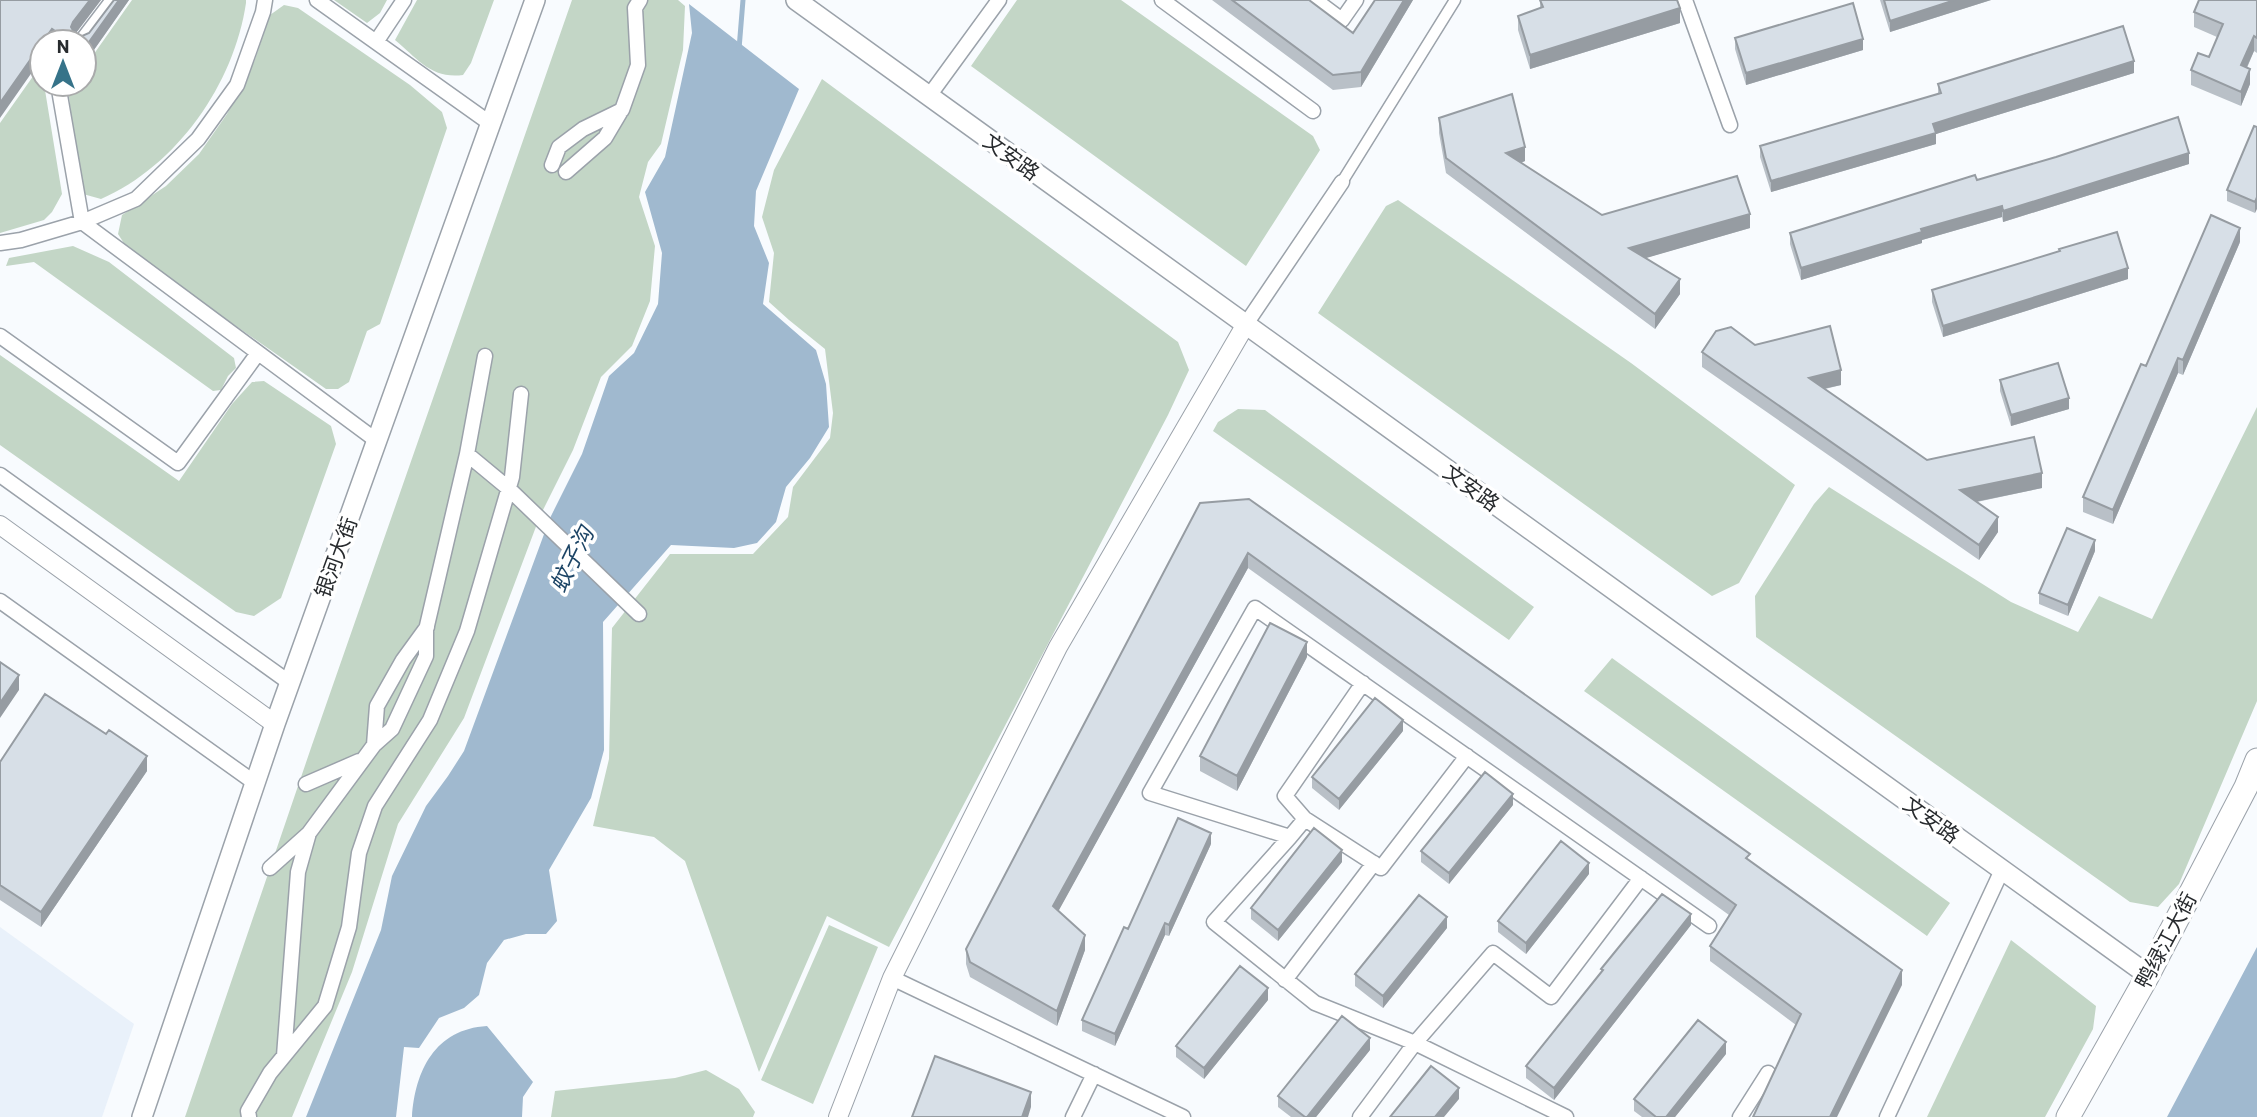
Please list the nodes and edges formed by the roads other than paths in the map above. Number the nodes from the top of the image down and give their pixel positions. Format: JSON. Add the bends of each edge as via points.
{"nodes":[{"id":1,"x":113,"y":0,"type":"edge"},
{"id":2,"x":265,"y":0,"type":"edge"},
{"id":3,"x":317,"y":0,"type":"edge"},
{"id":4,"x":404,"y":0,"type":"edge"},
{"id":5,"x":535,"y":0,"type":"edge"},
{"id":6,"x":639,"y":0,"type":"edge"},
{"id":7,"x":796,"y":0,"type":"edge"},
{"id":8,"x":999,"y":0,"type":"edge"},
{"id":9,"x":1162,"y":0,"type":"edge"},
{"id":10,"x":1315,"y":0,"type":"edge"},
{"id":11,"x":1356,"y":0,"type":"edge"},
{"id":12,"x":1455,"y":0,"type":"edge"},
{"id":13,"x":1685,"y":0,"type":"edge"},
{"id":14,"x":92,"y":28,"type":"edge"},
{"id":15,"x":376,"y":42,"type":"junction"},
{"id":16,"x":929,"y":96,"type":"junction"},
{"id":17,"x":60,"y":98,"type":"edge"},
{"id":18,"x":622,"y":110,"type":"junction"},
{"id":19,"x":1313,"y":111,"type":"dead end"},
{"id":20,"x":491,"y":124,"type":"junction"},
{"id":21,"x":1730,"y":125,"type":"dead end"},
{"id":22,"x":552,"y":165,"type":"dead end"},
{"id":23,"x":566,"y":172,"type":"dead end"},
{"id":24,"x":1342,"y":183,"type":"joint"},
{"id":25,"x":82,"y":222,"type":"junction"},
{"id":26,"x":0,"y":243,"type":"edge"},
{"id":27,"x":1246,"y":324,"type":"junction"},
{"id":28,"x":0,"y":336,"type":"edge"},
{"id":29,"x":258,"y":353,"type":"junction"},
{"id":30,"x":485,"y":356,"type":"dead end"},
{"id":31,"x":521,"y":394,"type":"dead end"},
{"id":32,"x":377,"y":441,"type":"junction"},
{"id":33,"x":467,"y":454,"type":"junction"},
{"id":34,"x":0,"y":475,"type":"edge"},
{"id":35,"x":508,"y":488,"type":"junction"},
{"id":36,"x":0,"y":525,"type":"edge"},
{"id":37,"x":0,"y":601,"type":"edge"},
{"id":38,"x":639,"y":614,"type":"dead end"},
{"id":39,"x":427,"y":625,"type":"junction"},
{"id":40,"x":290,"y":683,"type":"junction"},
{"id":41,"x":1363,"y":683,"type":"junction"},
{"id":42,"x":275,"y":724,"type":"junction"},
{"id":43,"x":374,"y":745,"type":"junction"},
{"id":44,"x":1467,"y":756,"type":"junction"},
{"id":45,"x":363,"y":759,"type":"junction"},
{"id":46,"x":2257,"y":760,"type":"edge"},
{"id":47,"x":255,"y":783,"type":"junction"},
{"id":48,"x":306,"y":783,"type":"dead end"},
{"id":49,"x":1305,"y":819,"type":"junction"},
{"id":50,"x":309,"y":833,"type":"junction"},
{"id":51,"x":1290,"y":837,"type":"junction"},
{"id":52,"x":1374,"y":863,"type":"junction"},
{"id":53,"x":270,"y":868,"type":"dead end"},
{"id":54,"x":2003,"y":870,"type":"junction"},
{"id":55,"x":1641,"y":878,"type":"junction"},
{"id":56,"x":1709,"y":926,"type":"dead end"},
{"id":57,"x":2148,"y":975,"type":"junction"},
{"id":58,"x":892,"y":978,"type":"junction"},
{"id":59,"x":1286,"y":979,"type":"junction"},
{"id":60,"x":1415,"y":1044,"type":"junction"},
{"id":61,"x":284,"y":1056,"type":"junction"},
{"id":62,"x":1768,"y":1073,"type":"dead end"},
{"id":63,"x":1094,"y":1074,"type":"junction"},
{"id":64,"x":142,"y":1117,"type":"edge"},
{"id":65,"x":249,"y":1117,"type":"edge"},
{"id":66,"x":838,"y":1117,"type":"edge"},
{"id":67,"x":1073,"y":1117,"type":"edge"},
{"id":68,"x":1183,"y":1117,"type":"edge"},
{"id":69,"x":1360,"y":1117,"type":"edge"},
{"id":70,"x":1566,"y":1117,"type":"edge"},
{"id":71,"x":1740,"y":1117,"type":"edge"},
{"id":72,"x":1887,"y":1117,"type":"edge"},
{"id":73,"x":2068,"y":1117,"type":"edge"}],
"edges":[{"from":1,"to":14,"type":"street"},
{"from":2,"to":25,"type":"street","via":[[237,85],[198,139],[136,199]]},
{"from":3,"to":15,"type":"street"},
{"from":4,"to":15,"type":"street"},
{"from":5,"to":20,"type":"main road","name":"银河大街"},
{"from":6,"to":18,"type":"street","via":[[635,8],[638,65]]},
{"from":7,"to":16,"type":"main road","name":"文安路"},
{"from":8,"to":16,"type":"street"},
{"from":9,"to":19,"type":"street"},
{"from":10,"to":11,"type":"street","via":[[1342,20]]},
{"from":12,"to":24,"type":"street"},
{"from":13,"to":21,"type":"street"},
{"from":15,"to":20,"type":"street"},
{"from":16,"to":27,"type":"main road","name":"文安路"},
{"from":17,"to":25,"type":"street"},
{"from":18,"to":22,"type":"street","via":[[583,128],[559,147]]},
{"from":18,"to":23,"type":"street","via":[[605,138]]},
{"from":20,"to":32,"type":"main road","name":"银河大街"},
{"from":24,"to":27,"type":"street"},
{"from":25,"to":26,"type":"street"},
{"from":25,"to":29,"type":"street"},
{"from":27,"to":54,"type":"main road","name":"文安路"},
{"from":27,"to":58,"type":"street","via":[[1058,647]]},
{"from":28,"to":29,"type":"street","via":[[178,463]]},
{"from":29,"to":32,"type":"street"},
{"from":30,"to":33,"type":"street"},
{"from":31,"to":35,"type":"street"},
{"from":32,"to":40,"type":"main road","name":"银河大街"},
{"from":33,"to":35,"type":"street"},
{"from":33,"to":39,"type":"street"},
{"from":34,"to":40,"type":"street"},
{"from":35,"to":38,"type":"street"},
{"from":35,"to":61,"type":"street","via":[[467,631],[430,720],[375,806],[359,853],[349,927],[325,1006]]},
{"from":36,"to":42,"type":"street"},
{"from":37,"to":47,"type":"street"},
{"from":39,"to":43,"type":"street","via":[[377,706]]},
{"from":39,"to":43,"type":"street","via":[[426,656],[392,729]]},
{"from":40,"to":42,"type":"main road","name":"银河大街"},
{"from":41,"to":44,"type":"street"},
{"from":41,"to":49,"type":"street","via":[[1285,796]]},
{"from":41,"to":51,"type":"street","via":[[1255,608],[1150,793]]},
{"from":42,"to":47,"type":"main road","name":"银河大街"},
{"from":43,"to":45,"type":"street"},
{"from":44,"to":52,"type":"street","via":[[1381,868]]},
{"from":44,"to":55,"type":"street"},
{"from":45,"to":48,"type":"street"},
{"from":45,"to":50,"type":"street"},
{"from":46,"to":57,"type":"highway","name":"鸭绿江大街"},
{"from":47,"to":64,"type":"main road","name":"银河大街"},
{"from":49,"to":51,"type":"street"},
{"from":49,"to":52,"type":"street"},
{"from":50,"to":53,"type":"street"},
{"from":50,"to":61,"type":"street","via":[[298,872]]},
{"from":51,"to":59,"type":"street","via":[[1214,922]]},
{"from":52,"to":59,"type":"street"},
{"from":54,"to":57,"type":"main road","name":"文安路"},
{"from":54,"to":72,"type":"street"},
{"from":55,"to":56,"type":"street"},
{"from":55,"to":60,"type":"street","via":[[1551,997],[1493,953]]},
{"from":57,"to":73,"type":"highway","name":"鸭绿江大街"},
{"from":58,"to":63,"type":"street"},
{"from":58,"to":66,"type":"street"},
{"from":59,"to":60,"type":"street","via":[[1315,1003]]},
{"from":60,"to":69,"type":"street"},
{"from":60,"to":70,"type":"street"},
{"from":61,"to":65,"type":"street","via":[[248,1111]]},
{"from":62,"to":71,"type":"street"},
{"from":63,"to":67,"type":"street"},
{"from":63,"to":68,"type":"street"}]}
